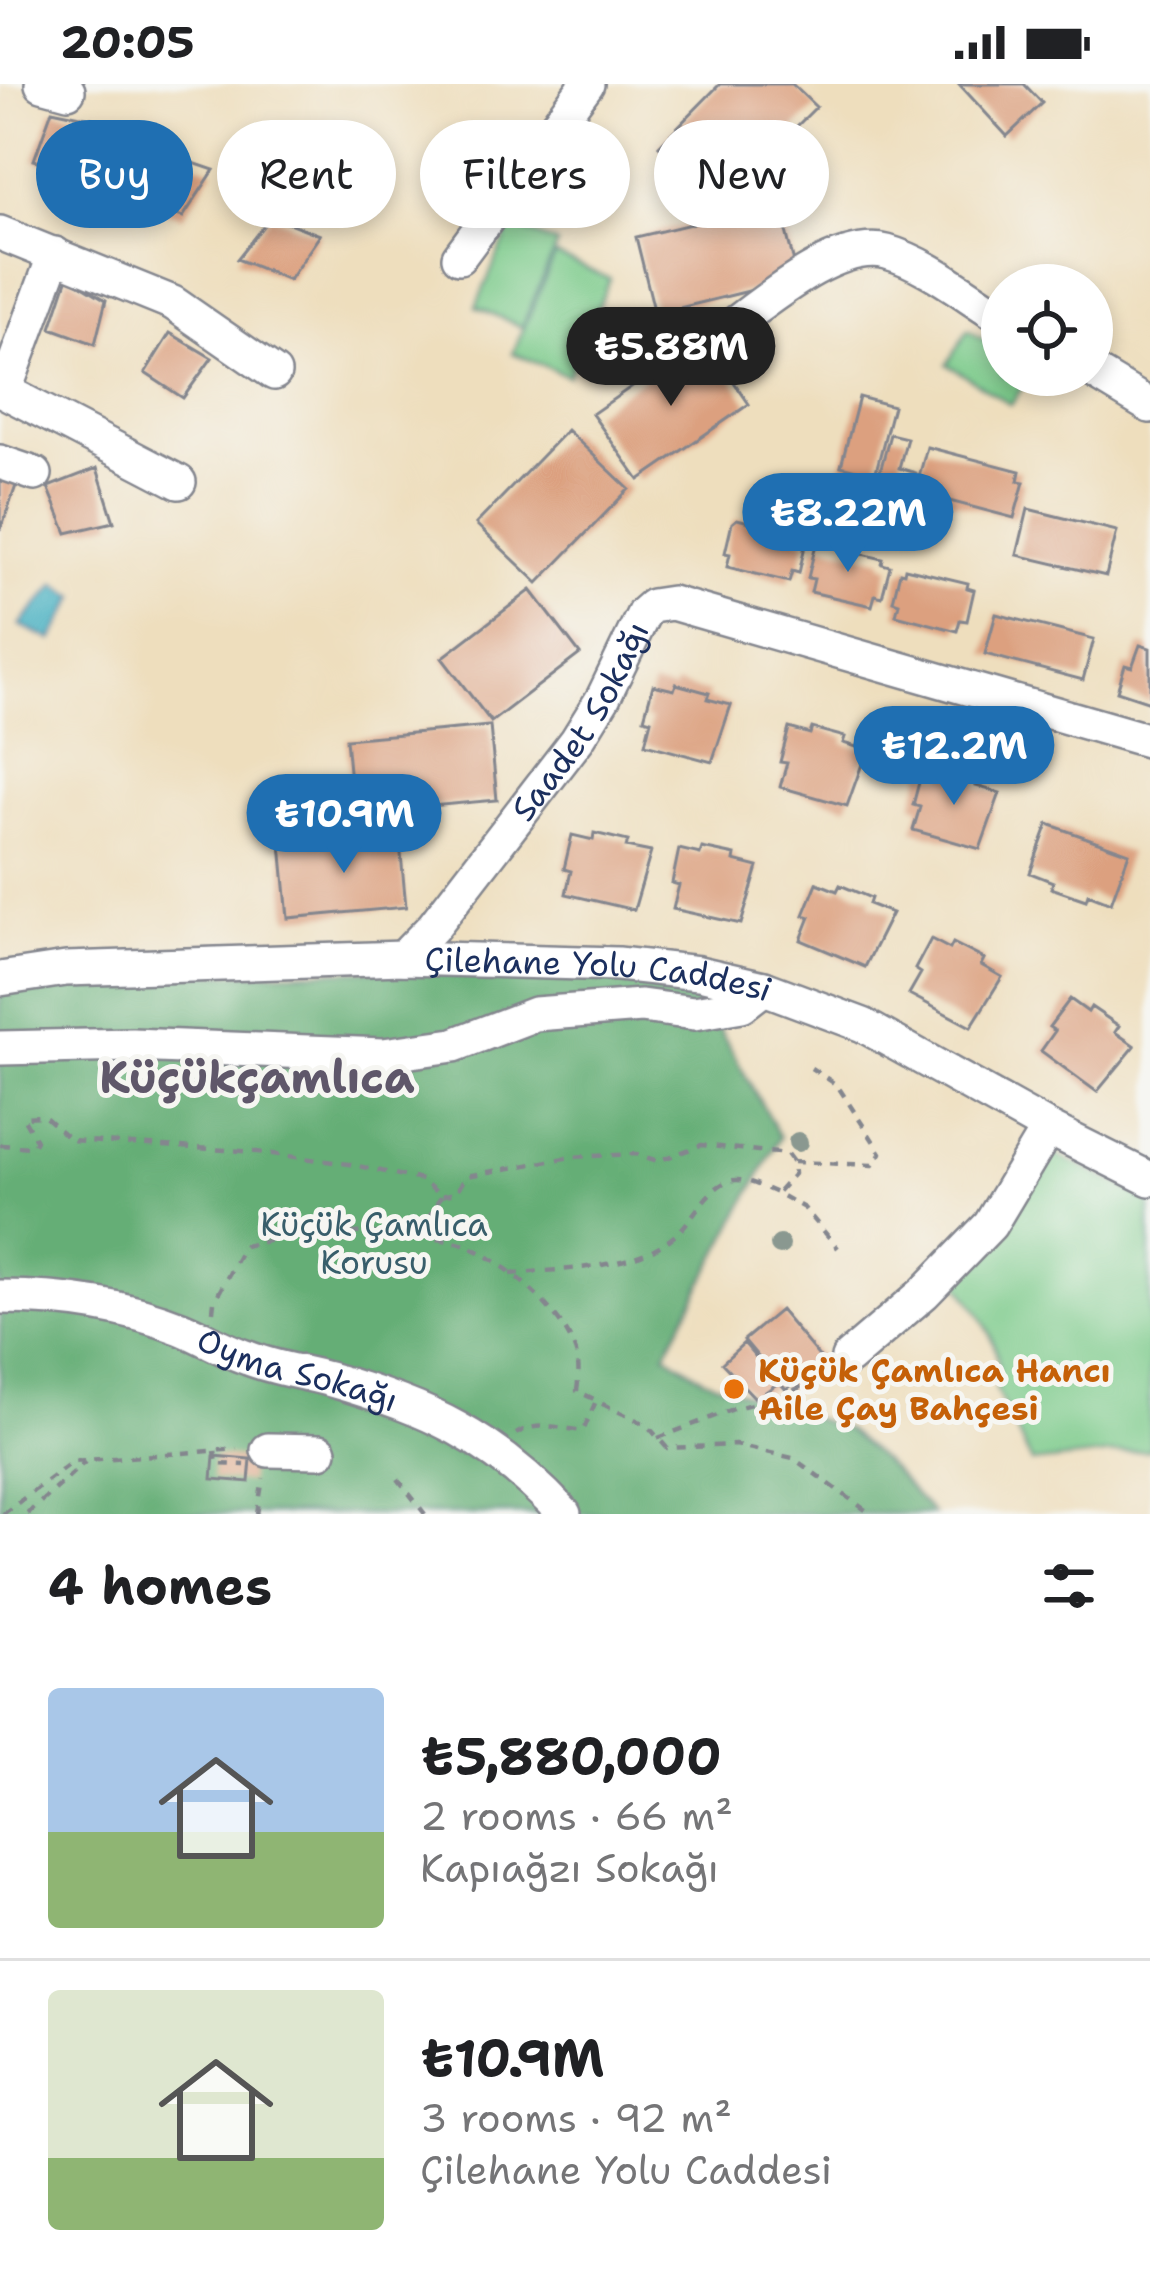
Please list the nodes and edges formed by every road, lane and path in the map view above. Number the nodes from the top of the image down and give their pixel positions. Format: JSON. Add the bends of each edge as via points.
{"nodes":[{"id":1,"x":586,"y":84,"type":"edge"},
{"id":2,"x":0,"y":233,"type":"edge"},
{"id":3,"x":55,"y":254,"type":"junction"},
{"id":4,"x":459,"y":257,"type":"dead end"},
{"id":5,"x":981,"y":304,"type":"edge"},
{"id":6,"x":714,"y":339,"type":"dead end"},
{"id":7,"x":274,"y":374,"type":"dead end"},
{"id":8,"x":1113,"y":384,"type":"edge"},
{"id":9,"x":3,"y":389,"type":"edge"},
{"id":10,"x":1150,"y":406,"type":"edge"},
{"id":11,"x":0,"y":462,"type":"edge"},
{"id":12,"x":35,"y":474,"type":"dead end"},
{"id":13,"x":179,"y":482,"type":"dead end"},
{"id":14,"x":1150,"y":741,"type":"edge"},
{"id":15,"x":403,"y":958,"type":"junction"},
{"id":16,"x":711,"y":976,"type":"junction"},
{"id":17,"x":0,"y":979,"type":"edge"},
{"id":18,"x":764,"y":988,"type":"junction"},
{"id":19,"x":694,"y":1013,"type":"junction"},
{"id":20,"x":0,"y":1048,"type":"edge"},
{"id":21,"x":811,"y":1068,"type":"dead end"},
{"id":22,"x":1048,"y":1128,"type":"junction"},
{"id":23,"x":0,"y":1145,"type":"edge"},
{"id":24,"x":793,"y":1162,"type":"junction"},
{"id":25,"x":1150,"y":1179,"type":"edge"},
{"id":26,"x":777,"y":1193,"type":"junction"},
{"id":27,"x":441,"y":1196,"type":"junction"},
{"id":28,"x":428,"y":1237,"type":"junction"},
{"id":29,"x":838,"y":1248,"type":"dead end"},
{"id":30,"x":512,"y":1274,"type":"junction"},
{"id":31,"x":0,"y":1297,"type":"edge"},
{"id":32,"x":209,"y":1342,"type":"junction"},
{"id":33,"x":848,"y":1358,"type":"joint"},
{"id":34,"x":596,"y":1400,"type":"junction"},
{"id":35,"x":658,"y":1438,"type":"junction"},
{"id":36,"x":213,"y":1449,"type":"junction"},
{"id":37,"x":264,"y":1450,"type":"junction"},
{"id":38,"x":320,"y":1451,"type":"dead end"},
{"id":39,"x":501,"y":1454,"type":"junction"},
{"id":40,"x":88,"y":1460,"type":"junction"},
{"id":41,"x":398,"y":1479,"type":"dead end"},
{"id":42,"x":2,"y":1514,"type":"edge"},
{"id":43,"x":27,"y":1514,"type":"edge"},
{"id":44,"x":257,"y":1514,"type":"edge"},
{"id":45,"x":425,"y":1514,"type":"edge"},
{"id":46,"x":564,"y":1514,"type":"edge"},
{"id":47,"x":871,"y":1514,"type":"edge"}],
"edges":[{"from":1,"to":4,"type":"street"},
{"from":2,"to":3,"type":"street"},
{"from":3,"to":7,"type":"street","via":[[173,303]]},
{"from":3,"to":9,"type":"street"},
{"from":5,"to":6,"type":"street","via":[[912,263],[870,250],[829,260]]},
{"from":8,"to":10,"type":"street"},
{"from":9,"to":13,"type":"street"},
{"from":11,"to":12,"type":"street"},
{"from":14,"to":15,"type":"street","name":"Saadet Sokağı","via":[[672,603],[652,606],[577,740]]},
{"from":15,"to":16,"type":"street","name":"Çilehane Yolu Caddesi","via":[[618,964]]},
{"from":15,"to":17,"type":"street","name":"Çilehane Yolu Caddesi","via":[[66,969]]},
{"from":16,"to":18,"type":"street","name":"Çilehane Yolu Caddesi"},
{"from":16,"to":19,"type":"street","via":[[723,986],[721,996]]},
{"from":18,"to":19,"type":"street","via":[[742,1005]]},
{"from":18,"to":22,"type":"street","name":"Çilehane Yolu Caddesi","via":[[875,1030]]},
{"from":19,"to":20,"type":"street","via":[[565,1009],[454,1045],[383,1055]]},
{"from":21,"to":24,"type":"path","via":[[837,1084],[880,1153],[873,1165]]},
{"from":22,"to":25,"type":"street","name":"Çilehane Yolu Caddesi"},
{"from":22,"to":33,"type":"street","via":[[990,1225]]},
{"from":23,"to":27,"type":"path","via":[[32,1147],[36,1140],[22,1117],[44,1116],[71,1140],[349,1164],[422,1180]]},
{"from":24,"to":26,"type":"path","via":[[794,1174]]},
{"from":24,"to":27,"type":"path","via":[[787,1154],[701,1145],[658,1161],[571,1157],[467,1175]]},
{"from":26,"to":29,"type":"path","via":[[804,1208]]},
{"from":26,"to":30,"type":"path","via":[[742,1179],[725,1182],[673,1238],[622,1262]]},
{"from":27,"to":28,"type":"path"},
{"from":28,"to":30,"type":"path","via":[[464,1245]]},
{"from":28,"to":32,"type":"path","via":[[333,1232],[244,1246],[214,1302]]},
{"from":30,"to":34,"type":"path","via":[[573,1343],[577,1391]]},
{"from":31,"to":32,"type":"street","name":"Oyma Sokağı","via":[[91,1303]]},
{"from":32,"to":39,"type":"street","name":"Oyma Sokağı","via":[[412,1406]]},
{"from":33,"to":35,"type":"path","via":[[804,1387]]},
{"from":34,"to":35,"type":"path"},
{"from":34,"to":39,"type":"path","via":[[583,1431],[525,1428]]},
{"from":35,"to":47,"type":"path","via":[[667,1448],[735,1445],[793,1458]]},
{"from":36,"to":37,"type":"path"},
{"from":36,"to":37,"type":"path","via":[[218,1464],[244,1466]]},
{"from":36,"to":40,"type":"path"},
{"from":37,"to":38,"type":"street"},
{"from":37,"to":44,"type":"path"},
{"from":39,"to":46,"type":"street","name":"Oyma Sokağı"},
{"from":40,"to":42,"type":"path","via":[[74,1461]]},
{"from":40,"to":43,"type":"path"},
{"from":41,"to":45,"type":"path"}]}
